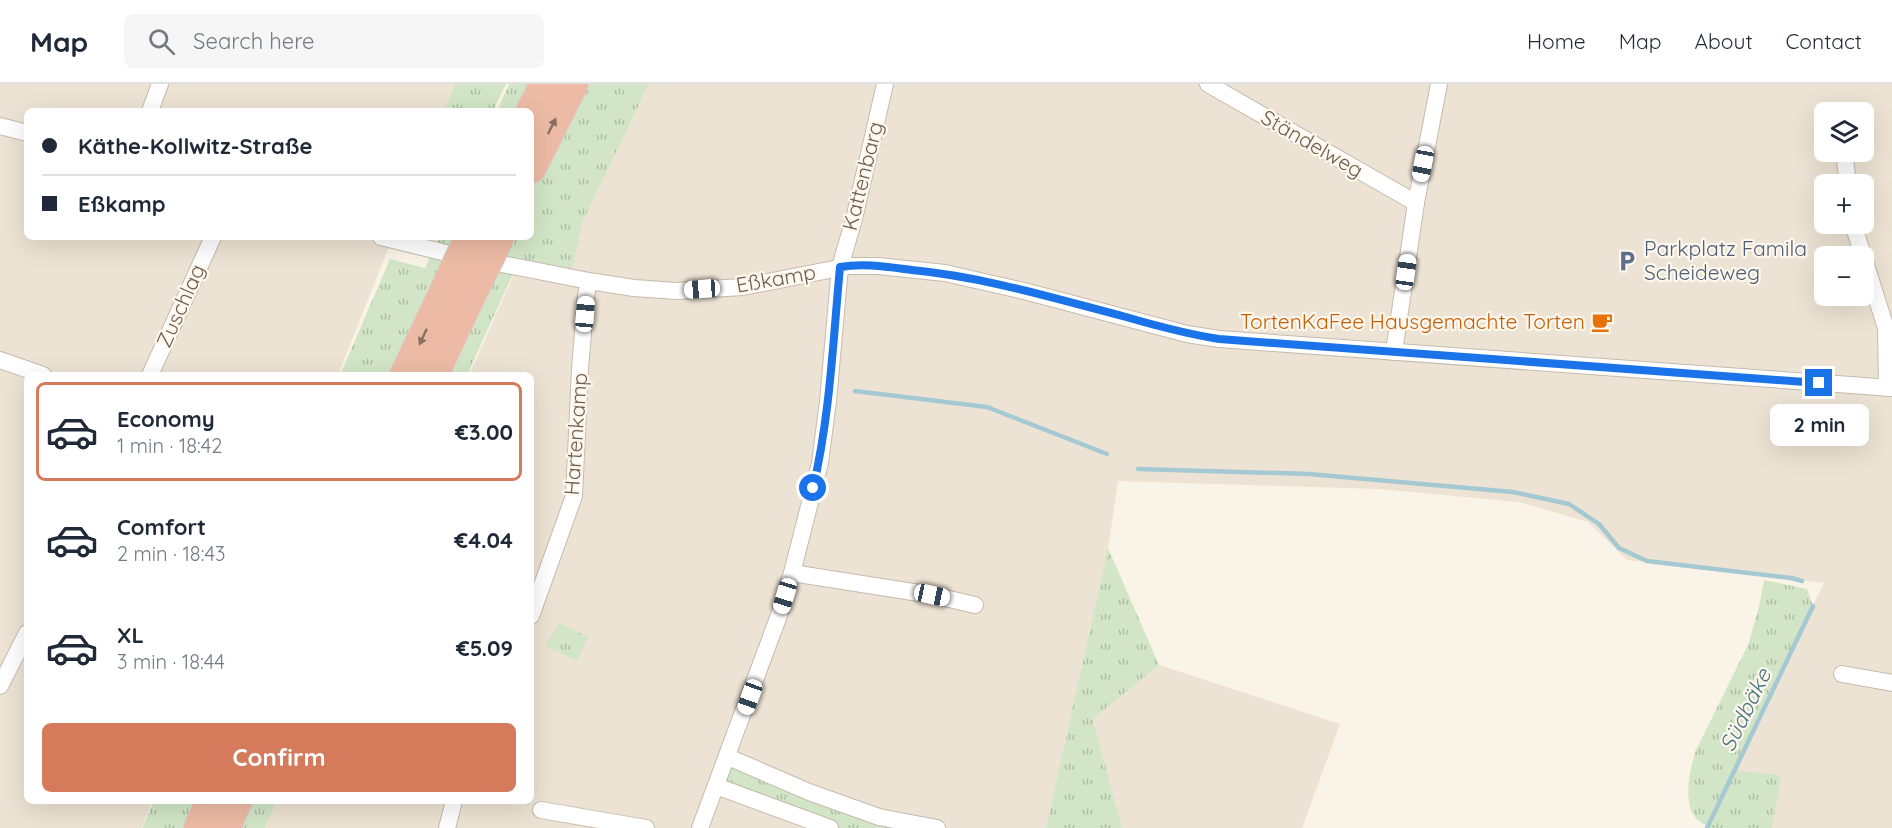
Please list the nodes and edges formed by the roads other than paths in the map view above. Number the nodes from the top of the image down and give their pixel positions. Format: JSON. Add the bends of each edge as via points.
{"nodes":[{"id":1,"x":160,"y":84,"type":"edge"},
{"id":2,"x":545,"y":84,"type":"edge"},
{"id":3,"x":573,"y":84,"type":"edge"},
{"id":4,"x":885,"y":84,"type":"edge"},
{"id":5,"x":1208,"y":84,"type":"edge"},
{"id":6,"x":1439,"y":84,"type":"edge"},
{"id":7,"x":151,"y":108,"type":"edge"},
{"id":8,"x":533,"y":108,"type":"edge"},
{"id":9,"x":0,"y":126,"type":"edge"},
{"id":10,"x":24,"y":132,"type":"edge"},
{"id":11,"x":534,"y":162,"type":"edge"},
{"id":12,"x":1416,"y":203,"type":"junction"},
{"id":13,"x":1856,"y":234,"type":"edge"},
{"id":14,"x":212,"y":240,"type":"edge"},
{"id":15,"x":393,"y":240,"type":"edge"},
{"id":16,"x":469,"y":240,"type":"edge"},
{"id":17,"x":497,"y":240,"type":"edge"},
{"id":18,"x":840,"y":267,"type":"junction"},
{"id":19,"x":590,"y":280,"type":"junction"},
{"id":20,"x":454,"y":302,"type":"junction"},
{"id":21,"x":1394,"y":352,"type":"junction"},
{"id":22,"x":0,"y":360,"type":"edge"},
{"id":23,"x":34,"y":372,"type":"edge"},
{"id":24,"x":151,"y":372,"type":"edge"},
{"id":25,"x":407,"y":372,"type":"edge"},
{"id":26,"x":434,"y":372,"type":"edge"},
{"id":27,"x":1889,"y":388,"type":"edge"},
{"id":28,"x":792,"y":573,"type":"junction"},
{"id":29,"x":975,"y":605,"type":"dead end"},
{"id":30,"x":534,"y":608,"type":"edge"},
{"id":31,"x":24,"y":639,"type":"edge"},
{"id":32,"x":1842,"y":674,"type":"dead end"},
{"id":33,"x":1892,"y":683,"type":"edge"},
{"id":34,"x":0,"y":686,"type":"edge"},
{"id":35,"x":728,"y":757,"type":"junction"},
{"id":36,"x":716,"y":786,"type":"junction"},
{"id":37,"x":210,"y":804,"type":"edge"},
{"id":38,"x":236,"y":804,"type":"edge"},
{"id":39,"x":453,"y":804,"type":"edge"},
{"id":40,"x":541,"y":810,"type":"dead end"},
{"id":41,"x":199,"y":828,"type":"edge"},
{"id":42,"x":225,"y":828,"type":"edge"},
{"id":43,"x":447,"y":828,"type":"edge"},
{"id":44,"x":646,"y":828,"type":"edge"},
{"id":45,"x":700,"y":828,"type":"edge"},
{"id":46,"x":830,"y":828,"type":"edge"},
{"id":47,"x":937,"y":828,"type":"edge"}],
"edges":[{"from":1,"to":7,"type":"street"},
{"from":2,"to":8,"type":"highway"},
{"from":11,"to":3,"type":"highway","one_way":true},
{"from":4,"to":18,"type":"street","name":"Kattenbarg"},
{"from":5,"to":12,"type":"street","name":"Ständelweg"},
{"from":6,"to":12,"type":"street"},
{"from":9,"to":10,"type":"street"},
{"from":12,"to":21,"type":"street"},
{"from":13,"to":27,"type":"street","name":"Eßkamp","via":[[1886,328]]},
{"from":14,"to":24,"type":"street","name":"Zuschlag"},
{"from":15,"to":19,"type":"street","name":"Eßkamp"},
{"from":16,"to":20,"type":"highway","bridge":true},
{"from":17,"to":20,"type":"highway","bridge":true},
{"from":18,"to":19,"type":"street","name":"Eßkamp","via":[[743,287],[677,291]]},
{"from":18,"to":21,"type":"street","name":"Eßkamp","via":[[878,266],[945,273],[1219,339]]},
{"from":18,"to":28,"type":"street","name":"Kattenbarg","via":[[820,463]]},
{"from":19,"to":30,"type":"street","name":"Hartenkamp","via":[[580,369],[574,496]]},
{"from":20,"to":25,"type":"highway","one_way":true},
{"from":20,"to":26,"type":"highway"},
{"from":21,"to":27,"type":"street","name":"Eßkamp"},
{"from":22,"to":23,"type":"street"},
{"from":28,"to":29,"type":"street"},
{"from":28,"to":35,"type":"street","name":"Kattenbarg"},
{"from":31,"to":34,"type":"street"},
{"from":32,"to":33,"type":"street"},
{"from":35,"to":36,"type":"street","name":"Kattenbarg"},
{"from":35,"to":47,"type":"street","via":[[879,817]]},
{"from":36,"to":45,"type":"street","name":"Kattenbarg"},
{"from":36,"to":46,"type":"street"},
{"from":37,"to":41,"type":"highway"},
{"from":38,"to":42,"type":"highway"},
{"from":39,"to":43,"type":"street"},
{"from":40,"to":44,"type":"street"}]}
